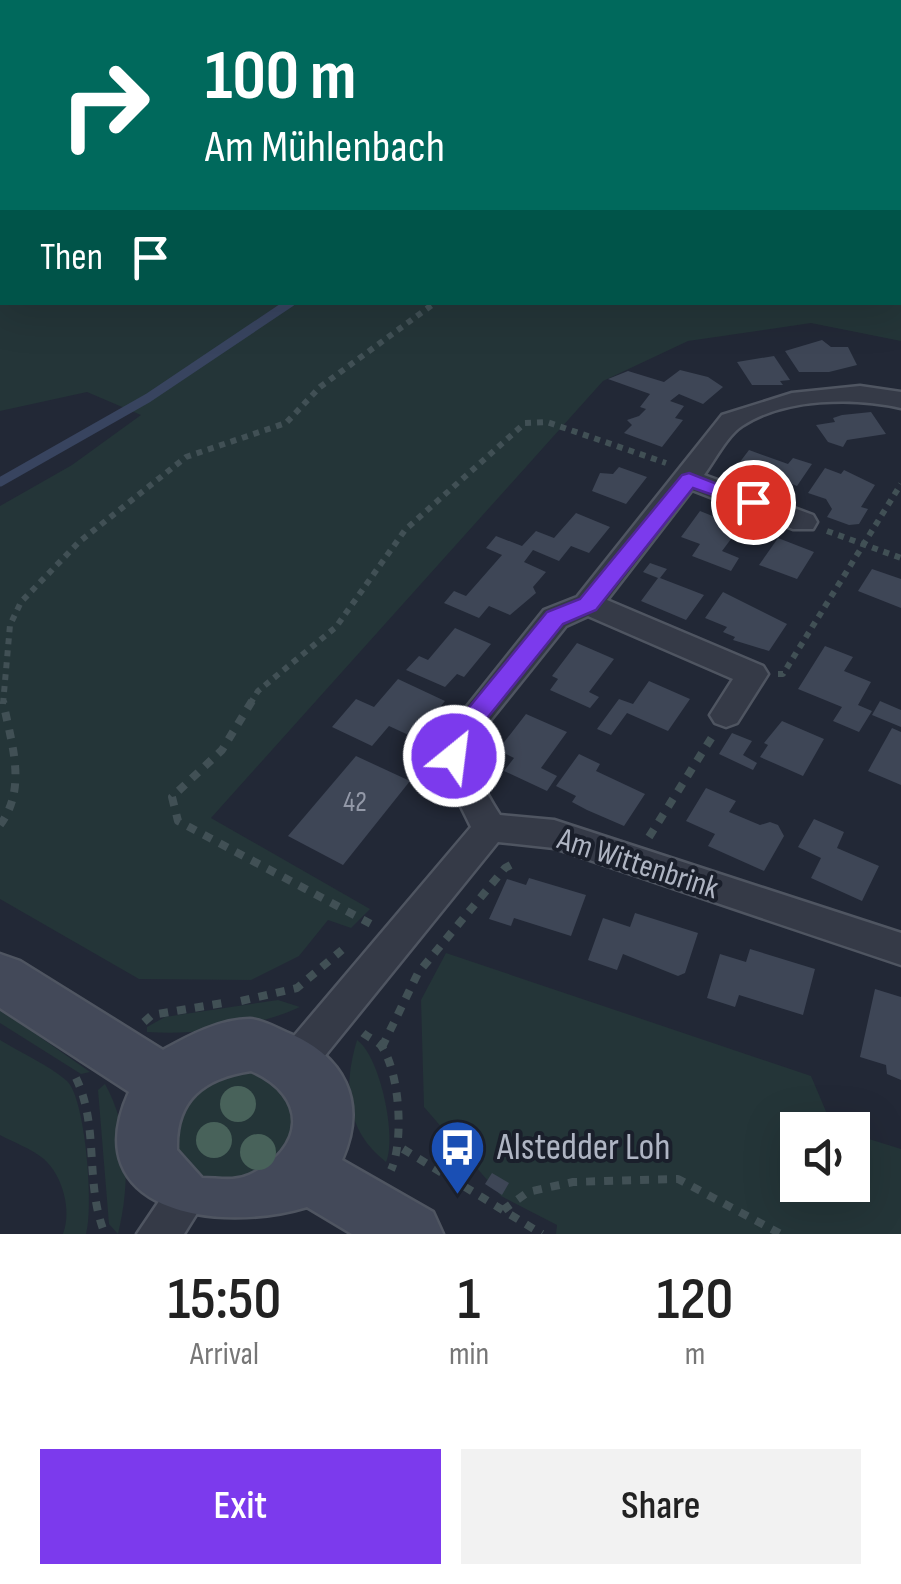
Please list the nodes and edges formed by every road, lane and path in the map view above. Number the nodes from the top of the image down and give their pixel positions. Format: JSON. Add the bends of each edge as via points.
{"nodes":[{"id":1,"x":432,"y":305,"type":"edge"},
{"id":2,"x":901,"y":400,"type":"edge"},
{"id":3,"x":689,"y":479,"type":"junction"},
{"id":4,"x":901,"y":484,"type":"edge"},
{"id":5,"x":803,"y":522,"type":"joint"},
{"id":6,"x":864,"y":544,"type":"junction"},
{"id":7,"x":901,"y":558,"type":"edge"},
{"id":8,"x":588,"y":604,"type":"junction"},
{"id":9,"x":752,"y":674,"type":"junction"},
{"id":10,"x":726,"y":715,"type":"joint"},
{"id":11,"x":0,"y":825,"type":"edge"},
{"id":12,"x":490,"y":828,"type":"junction"},
{"id":13,"x":554,"y":834,"type":"junction"},
{"id":14,"x":633,"y":862,"type":"junction"},
{"id":15,"x":396,"y":937,"type":"junction"},
{"id":16,"x":901,"y":949,"type":"edge"},
{"id":17,"x":0,"y":978,"type":"edge"},
{"id":18,"x":382,"y":1046,"type":"dead end"},
{"id":19,"x":297,"y":1061,"type":"junction"},
{"id":20,"x":60,"y":1067,"type":"dead end"},
{"id":21,"x":165,"y":1083,"type":"junction"},
{"id":22,"x":403,"y":1149,"type":"dead end"},
{"id":23,"x":308,"y":1174,"type":"junction"},
{"id":24,"x":503,"y":1210,"type":"junction"},
{"id":25,"x":170,"y":1218,"type":"edge"},
{"id":26,"x":105,"y":1234,"type":"edge"},
{"id":27,"x":410,"y":1234,"type":"edge"},
{"id":28,"x":542,"y":1234,"type":"edge"},
{"id":29,"x":781,"y":1234,"type":"edge"}],
"edges":[{"from":1,"to":11,"type":"path","via":[[320,387],[286,423],[186,457],[118,508],[21,602],[8,638],[3,703],[18,758],[9,813]]},
{"from":2,"to":3,"type":"street","via":[[854,394],[763,407],[731,421]]},
{"from":3,"to":5,"type":"street"},
{"from":3,"to":8,"type":"street"},
{"from":3,"to":15,"type":"path","via":[[649,457],[547,422],[524,422],[406,530],[336,627],[258,690],[222,750],[172,797],[178,822]]},
{"from":4,"to":6,"type":"path"},
{"from":5,"to":6,"type":"path"},
{"from":6,"to":7,"type":"path"},
{"from":6,"to":9,"type":"path","via":[[783,674]]},
{"from":8,"to":9,"type":"street"},
{"from":8,"to":12,"type":"street","via":[[555,618],[461,734],[454,756]]},
{"from":9,"to":10,"type":"street"},
{"from":10,"to":14,"type":"path"},
{"from":12,"to":13,"type":"street","name":"Am Wittenbrink"},
{"from":12,"to":15,"type":"street"},
{"from":13,"to":14,"type":"street","name":"Am Wittenbrink"},
{"from":13,"to":18,"type":"path","via":[[505,868],[417,972]]},
{"from":14,"to":16,"type":"street","name":"Am Wittenbrink"},
{"from":15,"to":19,"type":"street"},
{"from":17,"to":21,"type":"main road"},
{"from":19,"to":21,"type":"main road","via":[[253,1045],[228,1046],[204,1053]]},
{"from":19,"to":23,"type":"main road","via":[[314,1078],[327,1126]]},
{"from":20,"to":26,"type":"path","via":[[76,1076],[92,1116]]},
{"from":21,"to":25,"type":"main road","via":[[145,1134]]},
{"from":22,"to":24,"type":"path"},
{"from":23,"to":25,"type":"main road","via":[[288,1194],[249,1211]]},
{"from":23,"to":27,"type":"main road"},
{"from":24,"to":28,"type":"path"},
{"from":24,"to":29,"type":"path","via":[[528,1192],[572,1182],[678,1179]]}]}
